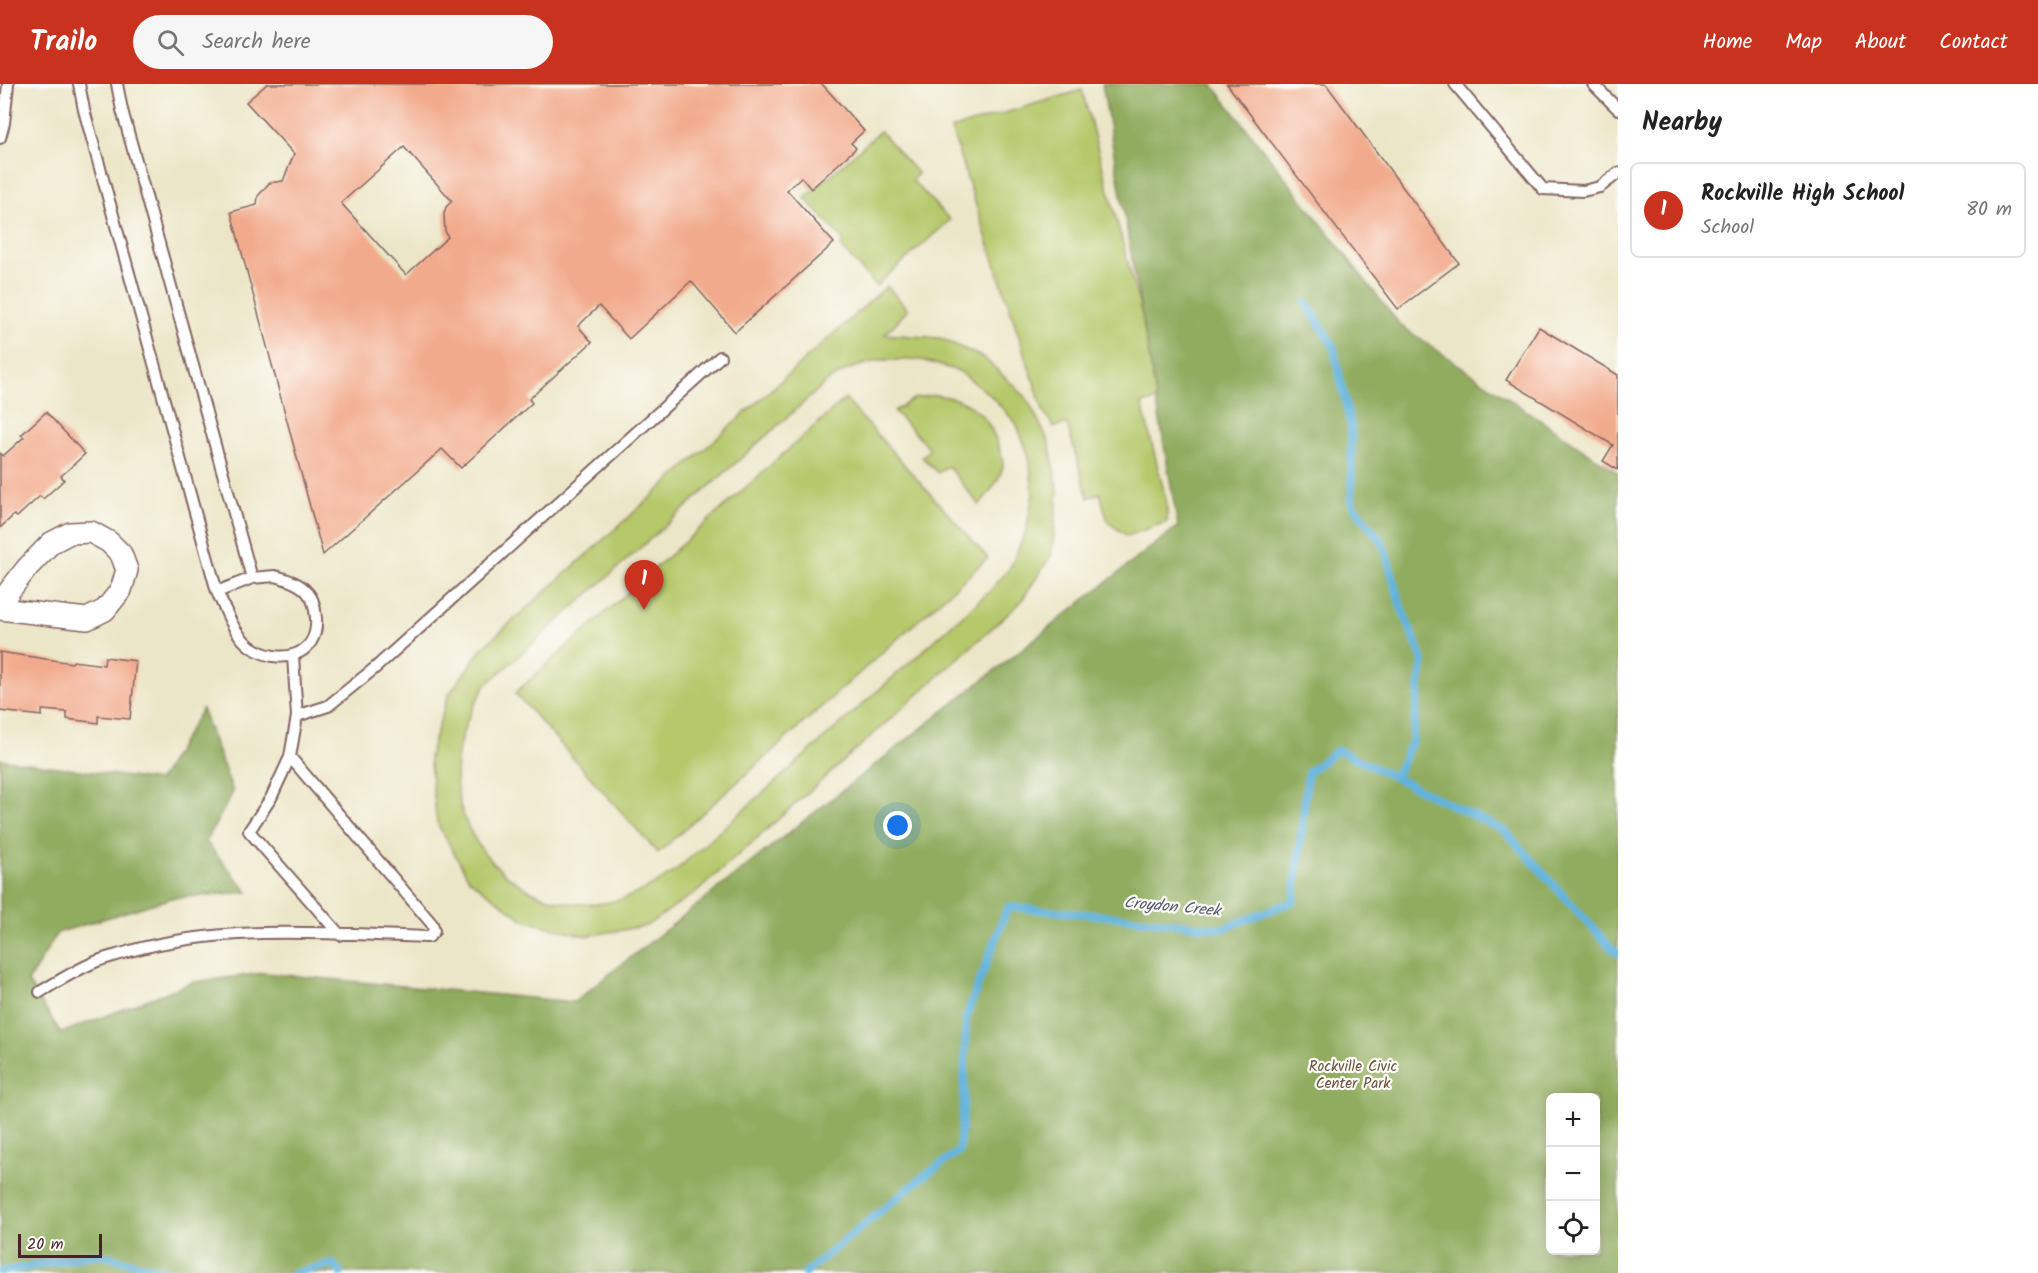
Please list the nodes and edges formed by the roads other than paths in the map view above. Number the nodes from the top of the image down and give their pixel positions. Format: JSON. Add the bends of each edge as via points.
{"nodes":[{"id":1,"x":8,"y":84,"type":"edge"},
{"id":2,"x":79,"y":84,"type":"edge"},
{"id":3,"x":117,"y":84,"type":"edge"},
{"id":4,"x":1455,"y":84,"type":"edge"},
{"id":5,"x":1593,"y":84,"type":"edge"},
{"id":6,"x":1618,"y":108,"type":"edge"},
{"id":7,"x":0,"y":138,"type":"edge"},
{"id":8,"x":1618,"y":173,"type":"edge"},
{"id":9,"x":720,"y":357,"type":"dead end"},
{"id":10,"x":252,"y":578,"type":"junction"},
{"id":11,"x":217,"y":592,"type":"junction"},
{"id":12,"x":0,"y":603,"type":"edge"},
{"id":13,"x":0,"y":609,"type":"edge"},
{"id":14,"x":293,"y":656,"type":"junction"},
{"id":15,"x":297,"y":716,"type":"junction"},
{"id":16,"x":290,"y":757,"type":"junction"},
{"id":17,"x":340,"y":934,"type":"junction"},
{"id":18,"x":40,"y":992,"type":"dead end"}],
"edges":[{"from":1,"to":7,"type":"lane"},
{"from":2,"to":11,"type":"lane"},
{"from":3,"to":10,"type":"lane"},
{"from":4,"to":8,"type":"lane","via":[[1543,189],[1600,187]]},
{"from":5,"to":6,"type":"lane"},
{"from":9,"to":15,"type":"lane","via":[[375,668],[328,706]]},
{"from":10,"to":11,"type":"lane"},
{"from":10,"to":14,"type":"lane","via":[[275,576],[292,581],[307,592],[315,606],[314,636]]},
{"from":11,"to":14,"type":"lane","via":[[236,630],[250,646],[284,658]]},
{"from":12,"to":13,"type":"street","via":[[51,543],[70,533],[92,532],[109,542],[121,554],[127,570],[121,590],[105,610],[87,619]]},
{"from":14,"to":15,"type":"lane"},
{"from":15,"to":16,"type":"lane"},
{"from":16,"to":17,"type":"lane","via":[[271,798],[249,831]]},
{"from":16,"to":17,"type":"lane","via":[[434,930],[429,937]]},
{"from":17,"to":18,"type":"lane","via":[[258,932],[163,943],[97,961]]}]}
